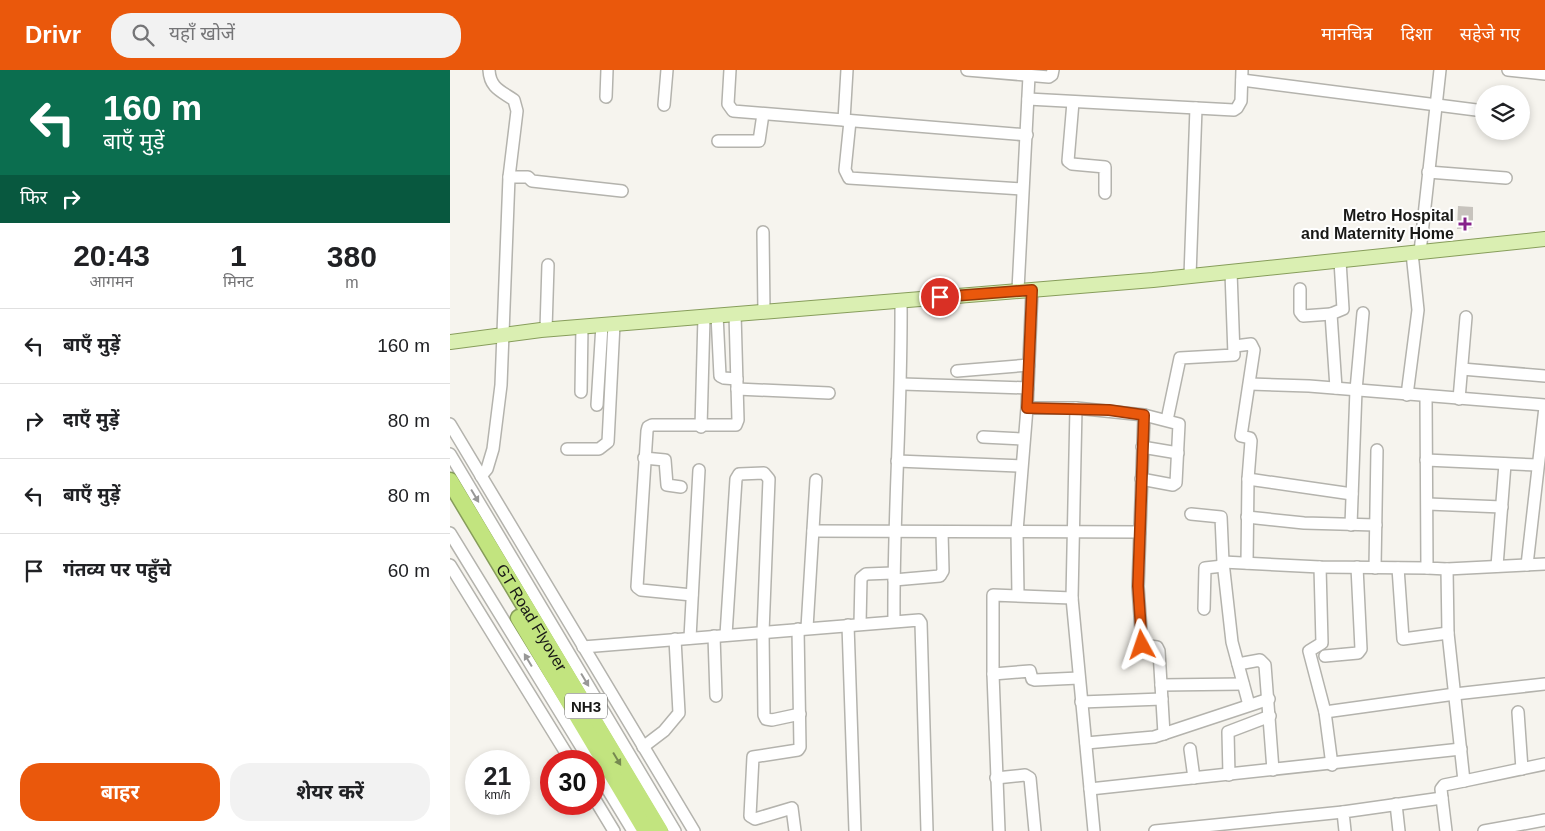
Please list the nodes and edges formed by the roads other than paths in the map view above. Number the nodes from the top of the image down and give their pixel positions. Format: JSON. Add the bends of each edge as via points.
{"nodes":[{"id":1,"x":489,"y":70,"type":"edge"},
{"id":2,"x":607,"y":70,"type":"edge"},
{"id":3,"x":667,"y":70,"type":"edge"},
{"id":4,"x":730,"y":70,"type":"edge"},
{"id":5,"x":847,"y":70,"type":"edge"},
{"id":6,"x":967,"y":70,"type":"edge"},
{"id":7,"x":1053,"y":70,"type":"edge"},
{"id":8,"x":1440,"y":70,"type":"edge"},
{"id":9,"x":1508,"y":70,"type":"edge"},
{"id":10,"x":1545,"y":74,"type":"edge"},
{"id":11,"x":1242,"y":75,"type":"edge"},
{"id":12,"x":1029,"y":76,"type":"junction"},
{"id":13,"x":606,"y":98,"type":"dead end"},
{"id":14,"x":1028,"y":99,"type":"junction"},
{"id":15,"x":1073,"y":102,"type":"junction"},
{"id":16,"x":1436,"y":104,"type":"junction"},
{"id":17,"x":664,"y":105,"type":"dead end"},
{"id":18,"x":1196,"y":108,"type":"junction"},
{"id":19,"x":1475,"y":110,"type":"edge"},
{"id":20,"x":763,"y":114,"type":"junction"},
{"id":21,"x":847,"y":121,"type":"junction"},
{"id":22,"x":1027,"y":135,"type":"junction"},
{"id":23,"x":718,"y":141,"type":"dead end"},
{"id":24,"x":1428,"y":172,"type":"junction"},
{"id":25,"x":509,"y":177,"type":"junction"},
{"id":26,"x":1506,"y":178,"type":"dead end"},
{"id":27,"x":1022,"y":189,"type":"junction"},
{"id":28,"x":622,"y":191,"type":"dead end"},
{"id":29,"x":1105,"y":193,"type":"dead end"},
{"id":30,"x":763,"y":232,"type":"dead end"},
{"id":31,"x":1545,"y":240,"type":"edge"},
{"id":32,"x":1416,"y":253,"type":"junction"},
{"id":33,"x":1340,"y":261,"type":"junction"},
{"id":34,"x":548,"y":265,"type":"dead end"},
{"id":35,"x":1231,"y":272,"type":"junction"},
{"id":36,"x":1190,"y":276,"type":"junction"},
{"id":37,"x":1300,"y":289,"type":"dead end"},
{"id":38,"x":1025,"y":290,"type":"junction"},
{"id":39,"x":901,"y":300,"type":"junction"},
{"id":40,"x":764,"y":312,"type":"junction"},
{"id":41,"x":1363,"y":313,"type":"dead end"},
{"id":42,"x":735,"y":314,"type":"junction"},
{"id":43,"x":1331,"y":314,"type":"junction"},
{"id":44,"x":710,"y":316,"type":"junction"},
{"id":45,"x":1466,"y":317,"type":"dead end"},
{"id":46,"x":608,"y":324,"type":"junction"},
{"id":47,"x":582,"y":326,"type":"junction"},
{"id":48,"x":546,"y":330,"type":"junction"},
{"id":49,"x":502,"y":335,"type":"junction"},
{"id":50,"x":450,"y":342,"type":"edge"},
{"id":51,"x":1235,"y":346,"type":"junction"},
{"id":52,"x":1029,"y":365,"type":"junction"},
{"id":53,"x":1462,"y":369,"type":"junction"},
{"id":54,"x":957,"y":371,"type":"dead end"},
{"id":55,"x":1545,"y":376,"type":"edge"},
{"id":56,"x":737,"y":384,"type":"junction"},
{"id":57,"x":902,"y":384,"type":"junction"},
{"id":58,"x":1250,"y":384,"type":"junction"},
{"id":59,"x":1028,"y":388,"type":"junction"},
{"id":60,"x":1336,"y":388,"type":"junction"},
{"id":61,"x":1356,"y":390,"type":"junction"},
{"id":62,"x":581,"y":392,"type":"dead end"},
{"id":63,"x":829,"y":393,"type":"dead end"},
{"id":64,"x":1407,"y":395,"type":"junction"},
{"id":65,"x":1426,"y":396,"type":"junction"},
{"id":66,"x":1459,"y":399,"type":"junction"},
{"id":67,"x":597,"y":405,"type":"dead end"},
{"id":68,"x":1545,"y":406,"type":"edge"},
{"id":69,"x":1027,"y":408,"type":"junction"},
{"id":70,"x":1076,"y":408,"type":"junction"},
{"id":71,"x":1144,"y":415,"type":"junction"},
{"id":72,"x":1167,"y":420,"type":"junction"},
{"id":73,"x":450,"y":424,"type":"edge"},
{"id":74,"x":701,"y":427,"type":"junction"},
{"id":75,"x":983,"y":438,"type":"dead end"},
{"id":76,"x":1023,"y":439,"type":"junction"},
{"id":77,"x":1142,"y":447,"type":"junction"},
{"id":78,"x":566,"y":449,"type":"dead end"},
{"id":79,"x":1377,"y":450,"type":"dead end"},
{"id":80,"x":1178,"y":453,"type":"junction"},
{"id":81,"x":450,"y":454,"type":"edge"},
{"id":82,"x":644,"y":458,"type":"junction"},
{"id":83,"x":1426,"y":460,"type":"junction"},
{"id":84,"x":896,"y":461,"type":"junction"},
{"id":85,"x":1505,"y":464,"type":"junction"},
{"id":86,"x":1537,"y":465,"type":"junction"},
{"id":87,"x":1021,"y":466,"type":"junction"},
{"id":88,"x":699,"y":470,"type":"dead end"},
{"id":89,"x":481,"y":476,"type":"junction"},
{"id":90,"x":1141,"y":479,"type":"junction"},
{"id":91,"x":1248,"y":479,"type":"junction"},
{"id":92,"x":816,"y":480,"type":"dead end"},
{"id":93,"x":450,"y":481,"type":"edge"},
{"id":94,"x":681,"y":487,"type":"dead end"},
{"id":95,"x":1352,"y":494,"type":"junction"},
{"id":96,"x":450,"y":502,"type":"edge"},
{"id":97,"x":1428,"y":504,"type":"junction"},
{"id":98,"x":1502,"y":507,"type":"junction"},
{"id":99,"x":1192,"y":514,"type":"dead end"},
{"id":100,"x":1247,"y":517,"type":"junction"},
{"id":101,"x":1351,"y":525,"type":"junction"},
{"id":102,"x":1376,"y":525,"type":"junction"},
{"id":103,"x":813,"y":531,"type":"junction"},
{"id":104,"x":1017,"y":531,"type":"junction"},
{"id":105,"x":942,"y":532,"type":"junction"},
{"id":106,"x":1073,"y":532,"type":"junction"},
{"id":107,"x":1140,"y":532,"type":"junction"},
{"id":108,"x":450,"y":533,"type":"edge"},
{"id":109,"x":895,"y":533,"type":"junction"},
{"id":110,"x":1223,"y":564,"type":"junction"},
{"id":111,"x":1247,"y":564,"type":"junction"},
{"id":112,"x":1545,"y":564,"type":"edge"},
{"id":113,"x":450,"y":565,"type":"edge"},
{"id":114,"x":1527,"y":565,"type":"junction"},
{"id":115,"x":1497,"y":566,"type":"junction"},
{"id":116,"x":1320,"y":567,"type":"junction"},
{"id":117,"x":1357,"y":567,"type":"junction"},
{"id":118,"x":1375,"y":568,"type":"junction"},
{"id":119,"x":1398,"y":568,"type":"junction"},
{"id":120,"x":1427,"y":568,"type":"junction"},
{"id":121,"x":1447,"y":569,"type":"junction"},
{"id":122,"x":894,"y":576,"type":"junction"},
{"id":123,"x":506,"y":585,"type":"junction"},
{"id":124,"x":692,"y":595,"type":"junction"},
{"id":125,"x":1018,"y":595,"type":"junction"},
{"id":126,"x":1072,"y":598,"type":"junction"},
{"id":127,"x":1204,"y":609,"type":"dead end"},
{"id":128,"x":894,"y":621,"type":"junction"},
{"id":129,"x":860,"y":624,"type":"junction"},
{"id":130,"x":848,"y":625,"type":"junction"},
{"id":131,"x":803,"y":628,"type":"junction"},
{"id":132,"x":763,"y":632,"type":"junction"},
{"id":133,"x":1448,"y":633,"type":"junction"},
{"id":134,"x":726,"y":635,"type":"junction"},
{"id":135,"x":714,"y":636,"type":"junction"},
{"id":136,"x":690,"y":638,"type":"junction"},
{"id":137,"x":675,"y":639,"type":"junction"},
{"id":138,"x":583,"y":647,"type":"junction"},
{"id":139,"x":1325,"y":656,"type":"dead end"},
{"id":140,"x":1238,"y":664,"type":"junction"},
{"id":141,"x":993,"y":674,"type":"junction"},
{"id":142,"x":1079,"y":678,"type":"junction"},
{"id":143,"x":1243,"y":684,"type":"junction"},
{"id":144,"x":1545,"y":684,"type":"edge"},
{"id":145,"x":1161,"y":685,"type":"junction"},
{"id":146,"x":1455,"y":694,"type":"junction"},
{"id":147,"x":716,"y":696,"type":"dead end"},
{"id":148,"x":1162,"y":699,"type":"junction"},
{"id":149,"x":1269,"y":699,"type":"junction"},
{"id":150,"x":1081,"y":702,"type":"junction"},
{"id":151,"x":1249,"y":705,"type":"junction"},
{"id":152,"x":1325,"y":712,"type":"junction"},
{"id":153,"x":1518,"y":712,"type":"dead end"},
{"id":154,"x":800,"y":714,"type":"junction"},
{"id":155,"x":1270,"y":716,"type":"junction"},
{"id":156,"x":1164,"y":734,"type":"junction"},
{"id":157,"x":1086,"y":743,"type":"junction"},
{"id":158,"x":643,"y":747,"type":"junction"},
{"id":159,"x":1190,"y":749,"type":"dead end"},
{"id":160,"x":1461,"y":749,"type":"junction"},
{"id":161,"x":564,"y":750,"type":"edge"},
{"id":162,"x":583,"y":750,"type":"edge"},
{"id":163,"x":1545,"y":764,"type":"edge"},
{"id":164,"x":1332,"y":765,"type":"junction"},
{"id":165,"x":1522,"y":769,"type":"junction"},
{"id":166,"x":1273,"y":770,"type":"junction"},
{"id":167,"x":1230,"y":775,"type":"junction"},
{"id":168,"x":996,"y":778,"type":"junction"},
{"id":169,"x":1194,"y":778,"type":"junction"},
{"id":170,"x":1464,"y":781,"type":"junction"},
{"id":171,"x":605,"y":786,"type":"edge"},
{"id":172,"x":1090,"y":789,"type":"junction"},
{"id":173,"x":1442,"y":798,"type":"junction"},
{"id":174,"x":1396,"y":804,"type":"junction"},
{"id":175,"x":1343,"y":812,"type":"junction"},
{"id":176,"x":604,"y":815,"type":"edge"},
{"id":177,"x":1545,"y":820,"type":"edge"},
{"id":178,"x":614,"y":831,"type":"edge"},
{"id":179,"x":633,"y":831,"type":"edge"},
{"id":180,"x":646,"y":831,"type":"edge"},
{"id":181,"x":660,"y":831,"type":"edge"},
{"id":182,"x":675,"y":831,"type":"edge"},
{"id":183,"x":694,"y":831,"type":"edge"},
{"id":184,"x":795,"y":831,"type":"edge"},
{"id":185,"x":855,"y":831,"type":"edge"},
{"id":186,"x":927,"y":831,"type":"edge"},
{"id":187,"x":999,"y":831,"type":"edge"},
{"id":188,"x":1035,"y":831,"type":"edge"},
{"id":189,"x":1094,"y":831,"type":"edge"},
{"id":190,"x":1155,"y":831,"type":"edge"},
{"id":191,"x":1345,"y":831,"type":"edge"},
{"id":192,"x":1399,"y":831,"type":"edge"},
{"id":193,"x":1446,"y":831,"type":"edge"},
{"id":194,"x":1484,"y":831,"type":"edge"}],
"edges":[{"from":1,"to":25,"type":"street","via":[[494,88],[514,100],[516,105]]},
{"from":2,"to":13,"type":"street"},
{"from":3,"to":17,"type":"street"},
{"from":4,"to":20,"type":"street","via":[[730,110]]},
{"from":5,"to":21,"type":"street"},
{"from":6,"to":12,"type":"street"},
{"from":7,"to":12,"type":"street","via":[[1050,76]]},
{"from":8,"to":16,"type":"street"},
{"from":9,"to":10,"type":"street"},
{"from":11,"to":16,"type":"street"},
{"from":11,"to":18,"type":"street","via":[[1238,108]]},
{"from":12,"to":14,"type":"street"},
{"from":14,"to":15,"type":"street"},
{"from":14,"to":22,"type":"street"},
{"from":15,"to":18,"type":"street"},
{"from":15,"to":29,"type":"street","via":[[1068,161],[1105,167]]},
{"from":16,"to":19,"type":"street"},
{"from":16,"to":24,"type":"street"},
{"from":18,"to":36,"type":"street"},
{"from":20,"to":21,"type":"street"},
{"from":20,"to":23,"type":"street","via":[[758,141]]},
{"from":21,"to":22,"type":"street"},
{"from":21,"to":27,"type":"street","via":[[845,170],[849,178]]},
{"from":22,"to":27,"type":"street"},
{"from":24,"to":26,"type":"street"},
{"from":24,"to":32,"type":"street"},
{"from":25,"to":28,"type":"street"},
{"from":25,"to":49,"type":"street"},
{"from":27,"to":38,"type":"street"},
{"from":30,"to":40,"type":"street"},
{"from":31,"to":32,"type":"main road"},
{"from":32,"to":33,"type":"main road"},
{"from":32,"to":64,"type":"street","via":[[1418,310]]},
{"from":33,"to":35,"type":"main road"},
{"from":33,"to":43,"type":"street","via":[[1343,310]]},
{"from":34,"to":48,"type":"street"},
{"from":35,"to":36,"type":"main road"},
{"from":35,"to":51,"type":"street"},
{"from":36,"to":38,"type":"main road"},
{"from":37,"to":43,"type":"street","via":[[1302,316]]},
{"from":38,"to":39,"type":"main road"},
{"from":38,"to":52,"type":"street"},
{"from":39,"to":40,"type":"main road"},
{"from":39,"to":57,"type":"street"},
{"from":40,"to":42,"type":"main road"},
{"from":41,"to":61,"type":"street"},
{"from":42,"to":44,"type":"main road"},
{"from":42,"to":56,"type":"street"},
{"from":43,"to":60,"type":"street"},
{"from":44,"to":46,"type":"main road"},
{"from":44,"to":56,"type":"street","via":[[720,376]]},
{"from":44,"to":74,"type":"street"},
{"from":45,"to":53,"type":"street"},
{"from":46,"to":47,"type":"main road"},
{"from":46,"to":67,"type":"street"},
{"from":46,"to":78,"type":"street","via":[[608,442],[599,449]]},
{"from":47,"to":48,"type":"main road"},
{"from":47,"to":62,"type":"street"},
{"from":48,"to":49,"type":"main road"},
{"from":49,"to":50,"type":"main road"},
{"from":49,"to":89,"type":"street","via":[[501,384],[493,449],[487,469]]},
{"from":51,"to":58,"type":"street","via":[[1251,344],[1254,347]]},
{"from":51,"to":72,"type":"street","via":[[1233,356],[1180,358]]},
{"from":52,"to":54,"type":"street"},
{"from":52,"to":59,"type":"street"},
{"from":53,"to":55,"type":"street"},
{"from":53,"to":66,"type":"street"},
{"from":56,"to":63,"type":"street"},
{"from":56,"to":74,"type":"street","via":[[736,425]]},
{"from":57,"to":59,"type":"street"},
{"from":57,"to":84,"type":"street"},
{"from":58,"to":60,"type":"street"},
{"from":58,"to":91,"type":"street","via":[[1247,412],[1240,432],[1241,436],[1251,439]]},
{"from":59,"to":69,"type":"street"},
{"from":60,"to":61,"type":"street"},
{"from":61,"to":64,"type":"street"},
{"from":61,"to":95,"type":"street"},
{"from":64,"to":65,"type":"street"},
{"from":65,"to":66,"type":"street"},
{"from":65,"to":83,"type":"street"},
{"from":66,"to":68,"type":"street"},
{"from":68,"to":86,"type":"street"},
{"from":69,"to":70,"type":"street"},
{"from":69,"to":76,"type":"street"},
{"from":70,"to":71,"type":"street"},
{"from":70,"to":106,"type":"street"},
{"from":71,"to":72,"type":"street"},
{"from":71,"to":77,"type":"street"},
{"from":72,"to":80,"type":"street","via":[[1178,424]]},
{"from":73,"to":89,"type":"street"},
{"from":74,"to":82,"type":"street","via":[[648,426]]},
{"from":75,"to":76,"type":"street"},
{"from":76,"to":87,"type":"street"},
{"from":77,"to":80,"type":"street"},
{"from":77,"to":90,"type":"street"},
{"from":79,"to":102,"type":"street"},
{"from":80,"to":90,"type":"street","via":[[1175,484]]},
{"from":81,"to":182,"type":"street","one_way":true},
{"from":82,"to":94,"type":"street","via":[[665,460],[667,485]]},
{"from":82,"to":124,"type":"street","via":[[637,587]]},
{"from":83,"to":85,"type":"street"},
{"from":83,"to":97,"type":"street"},
{"from":84,"to":87,"type":"street"},
{"from":84,"to":109,"type":"street"},
{"from":85,"to":86,"type":"street"},
{"from":85,"to":98,"type":"street"},
{"from":86,"to":114,"type":"street"},
{"from":87,"to":104,"type":"street"},
{"from":88,"to":124,"type":"street"},
{"from":89,"to":138,"type":"street"},
{"from":90,"to":107,"type":"street"},
{"from":91,"to":95,"type":"street"},
{"from":91,"to":100,"type":"street"},
{"from":92,"to":103,"type":"street"},
{"from":93,"to":123,"type":"highway","name":"GT Road Flyover","number":"NH3"},
{"from":95,"to":101,"type":"street"},
{"from":96,"to":123,"type":"highway","name":"GT Road Flyover","number":"NH3"},
{"from":97,"to":98,"type":"street"},
{"from":97,"to":120,"type":"street"},
{"from":98,"to":115,"type":"street"},
{"from":99,"to":110,"type":"street","via":[[1221,517]]},
{"from":100,"to":101,"type":"street"},
{"from":100,"to":111,"type":"street"},
{"from":101,"to":102,"type":"street"},
{"from":102,"to":118,"type":"street"},
{"from":103,"to":109,"type":"street"},
{"from":103,"to":131,"type":"street"},
{"from":104,"to":105,"type":"street"},
{"from":104,"to":106,"type":"street"},
{"from":104,"to":125,"type":"street"},
{"from":105,"to":109,"type":"street"},
{"from":105,"to":122,"type":"street","via":[[943,571],[940,576]]},
{"from":106,"to":107,"type":"street"},
{"from":106,"to":126,"type":"street"},
{"from":107,"to":145,"type":"street","via":[[1141,643],[1158,649]]},
{"from":162,"to":108,"type":"street","one_way":true},
{"from":109,"to":122,"type":"street"},
{"from":110,"to":111,"type":"street"},
{"from":110,"to":127,"type":"street","via":[[1205,568]]},
{"from":110,"to":140,"type":"street","via":[[1232,642]]},
{"from":111,"to":116,"type":"street"},
{"from":112,"to":114,"type":"street"},
{"from":113,"to":161,"type":"street"},
{"from":114,"to":115,"type":"street"},
{"from":115,"to":121,"type":"street"},
{"from":116,"to":117,"type":"street"},
{"from":116,"to":152,"type":"street","via":[[1322,643],[1309,651]]},
{"from":117,"to":118,"type":"street"},
{"from":117,"to":139,"type":"street","via":[[1361,649],[1358,653]]},
{"from":118,"to":119,"type":"street"},
{"from":119,"to":120,"type":"street"},
{"from":119,"to":133,"type":"street","via":[[1402,639]]},
{"from":120,"to":121,"type":"street"},
{"from":121,"to":133,"type":"street"},
{"from":122,"to":128,"type":"street"},
{"from":122,"to":129,"type":"street","via":[[866,574],[861,578]]},
{"from":123,"to":180,"type":"highway","name":"GT Road Flyover","number":"NH3"},
{"from":123,"to":181,"type":"highway","name":"GT Road Flyover","number":"NH3","one_way":true},
{"from":124,"to":136,"type":"street"},
{"from":125,"to":126,"type":"street"},
{"from":125,"to":141,"type":"street","via":[[993,595]]},
{"from":126,"to":142,"type":"street"},
{"from":128,"to":129,"type":"street"},
{"from":128,"to":186,"type":"street","via":[[916,620],[921,623]]},
{"from":129,"to":130,"type":"street"},
{"from":130,"to":131,"type":"street"},
{"from":130,"to":185,"type":"street"},
{"from":131,"to":132,"type":"street"},
{"from":131,"to":154,"type":"street"},
{"from":132,"to":134,"type":"street"},
{"from":132,"to":134,"type":"street","via":[[769,479],[764,473],[739,474],[736,479]]},
{"from":132,"to":154,"type":"street","via":[[766,719]]},
{"from":133,"to":146,"type":"street"},
{"from":134,"to":135,"type":"street"},
{"from":135,"to":136,"type":"street"},
{"from":135,"to":147,"type":"street"},
{"from":136,"to":137,"type":"street"},
{"from":137,"to":138,"type":"street"},
{"from":137,"to":158,"type":"street","via":[[679,712],[664,731]]},
{"from":138,"to":158,"type":"street"},
{"from":140,"to":143,"type":"street"},
{"from":140,"to":149,"type":"street","via":[[1264,661]]},
{"from":141,"to":142,"type":"street","via":[[1030,671],[1035,680]]},
{"from":141,"to":168,"type":"street"},
{"from":142,"to":150,"type":"street"},
{"from":143,"to":145,"type":"street"},
{"from":143,"to":151,"type":"street"},
{"from":144,"to":146,"type":"street"},
{"from":145,"to":148,"type":"street"},
{"from":146,"to":152,"type":"street"},
{"from":146,"to":160,"type":"street"},
{"from":148,"to":150,"type":"street"},
{"from":148,"to":156,"type":"street"},
{"from":149,"to":151,"type":"street"},
{"from":149,"to":155,"type":"street"},
{"from":150,"to":157,"type":"street"},
{"from":151,"to":156,"type":"street"},
{"from":152,"to":164,"type":"street"},
{"from":153,"to":165,"type":"street"},
{"from":154,"to":184,"type":"street","via":[[799,748],[754,756],[751,761],[751,818],[792,808]]},
{"from":155,"to":166,"type":"street"},
{"from":155,"to":167,"type":"street","via":[[1228,732]]},
{"from":156,"to":157,"type":"street","via":[[1144,739]]},
{"from":157,"to":172,"type":"street"},
{"from":158,"to":183,"type":"street"},
{"from":159,"to":169,"type":"street"},
{"from":160,"to":164,"type":"street"},
{"from":160,"to":170,"type":"street"},
{"from":163,"to":165,"type":"street"},
{"from":164,"to":166,"type":"street"},
{"from":165,"to":170,"type":"street"},
{"from":166,"to":167,"type":"street"},
{"from":167,"to":169,"type":"street"},
{"from":168,"to":187,"type":"street"},
{"from":168,"to":188,"type":"street","via":[[1024,775],[1030,778]]},
{"from":169,"to":172,"type":"street"},
{"from":170,"to":173,"type":"street","via":[[1444,785]]},
{"from":171,"to":179,"type":"street"},
{"from":172,"to":189,"type":"street"},
{"from":173,"to":174,"type":"street"},
{"from":173,"to":193,"type":"street"},
{"from":174,"to":175,"type":"street"},
{"from":174,"to":192,"type":"street"},
{"from":175,"to":190,"type":"street"},
{"from":175,"to":191,"type":"street"},
{"from":176,"to":178,"type":"street"},
{"from":177,"to":194,"type":"street"}]}
